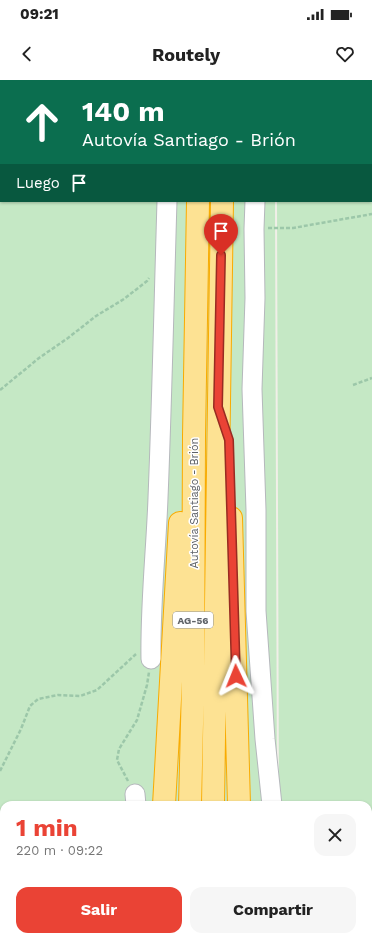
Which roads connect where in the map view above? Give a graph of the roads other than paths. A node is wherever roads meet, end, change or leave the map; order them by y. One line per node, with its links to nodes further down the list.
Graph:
1 (167, 202): 7 (lane)
2 (198, 202): 6 (highway, Autovía Santiago - Brión / AG-56)
3 (222, 202): 5 (highway, Autovía Santiago - Brión / AG-56)
4 (255, 202): 12 (lane)
5 (218, 407): 10 (highway, Autovía Santiago - Brión / AG-56); 11 (highway)
6 (194, 436): 8 (highway); 9 (highway, Autovía Santiago - Brión / AG-56)
7 (151, 653)
8 (164, 801)
9 (190, 801)
10 (213, 801)
11 (238, 801)
12 (272, 801)

